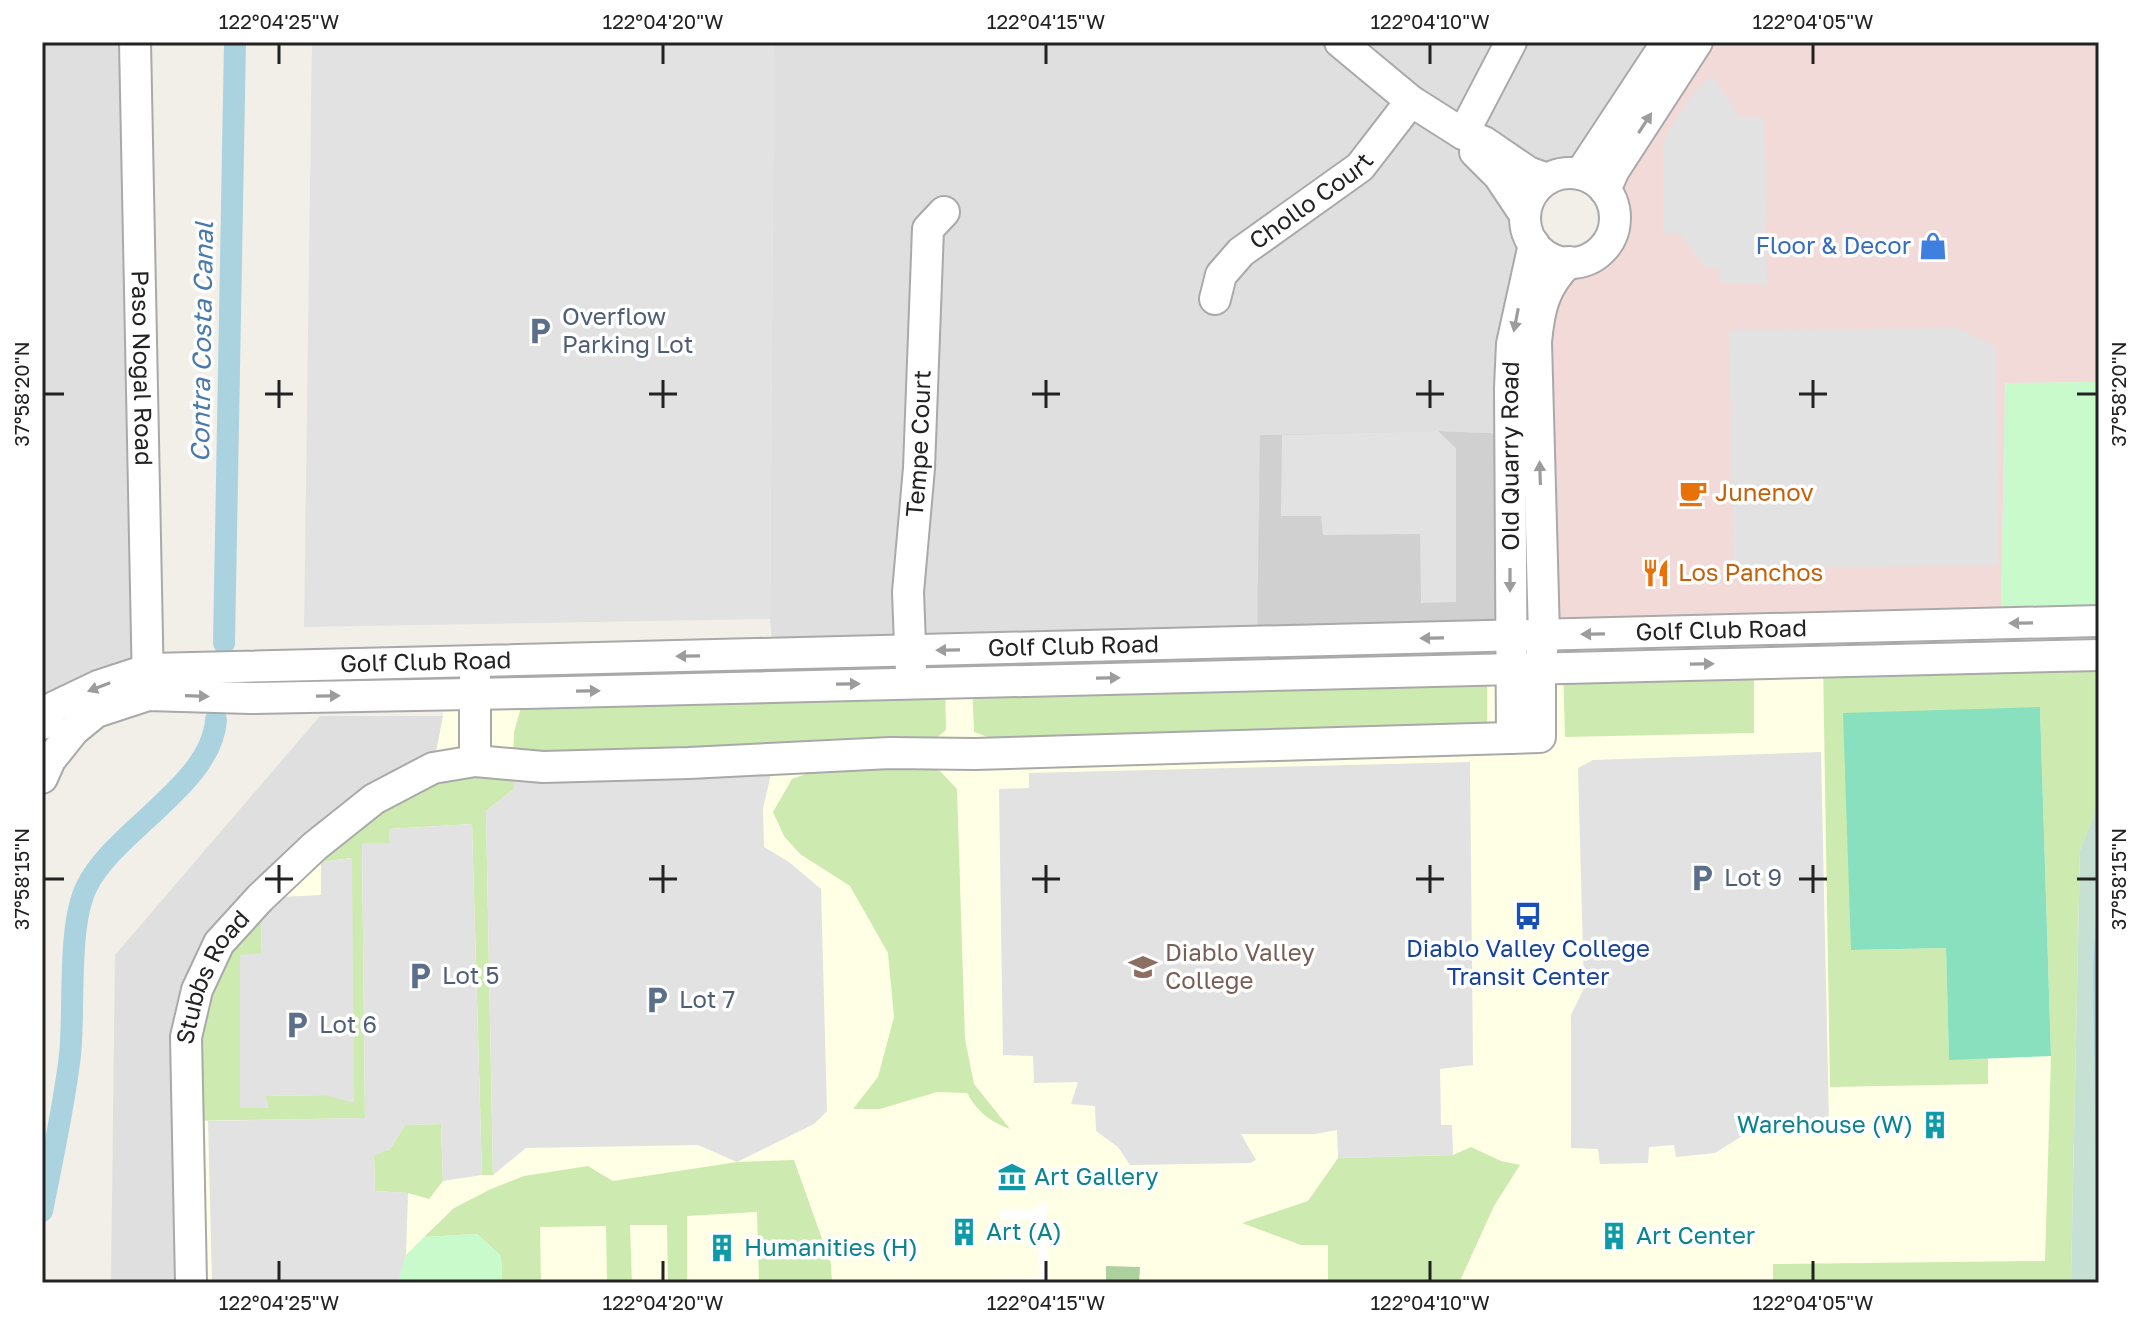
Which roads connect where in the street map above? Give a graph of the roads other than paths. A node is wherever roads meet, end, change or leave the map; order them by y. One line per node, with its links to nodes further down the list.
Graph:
1 (135, 42): 21 (street, Paso Nogal Road)
2 (1340, 42): 6 (street)
3 (1511, 42): 7 (street)
4 (1667, 42): 9 (street)
5 (1697, 42): 9 (street, one-way to 5)
6 (1411, 101): 7 (street); 13 (street, Chollo Court)
7 (1463, 134): 8 (street); 11 (street)
8 (1547, 179): 9 (street); 11 (street, Old Quarry Road)
9 (1593, 182): 12 (street, Old Quarry Road)
10 (944, 212): 17 (street, Tempe Court)
11 (1529, 230): 12 (street); 15 (street, Old Quarry Road, one-way to 15)
12 (1569, 262): 16 (street, Old Quarry Road, one-way to 12)
13 (1215, 299)
14 (2099, 621): 16 (street, Golf Club Road, one-way to 16)
15 (1510, 635): 16 (street, Golf Club Road); 17 (street, Golf Club Road, one-way to 17); 20 (street, Old Quarry Road)
16 (1544, 635): 20 (street, Old Quarry Road)
17 (911, 650): 19 (street, Golf Club Road, one-way to 19); 22 (street, Tempe Court)
18 (2099, 655): 20 (street, Golf Club Road, one-way to 18)
19 (474, 661): 21 (street, Golf Club Road); 23 (street)
20 (1525, 668): 22 (street, Golf Club Road, one-way to 20); 26 (street, Stubbs Road)
21 (149, 682): 23 (street, Golf Club Road, one-way to 23); 24 (street, Golf Club Road, one-way to 24); 25 (street)
22 (912, 683): 23 (street, Golf Club Road, one-way to 22)
23 (475, 693): 26 (street)
24 (46, 710): 25 (street, Golf Club Road)
25 (74, 730): 27 (street)
26 (475, 761): 28 (street, Stubbs Road)
27 (42, 778)
28 (191, 1283)

